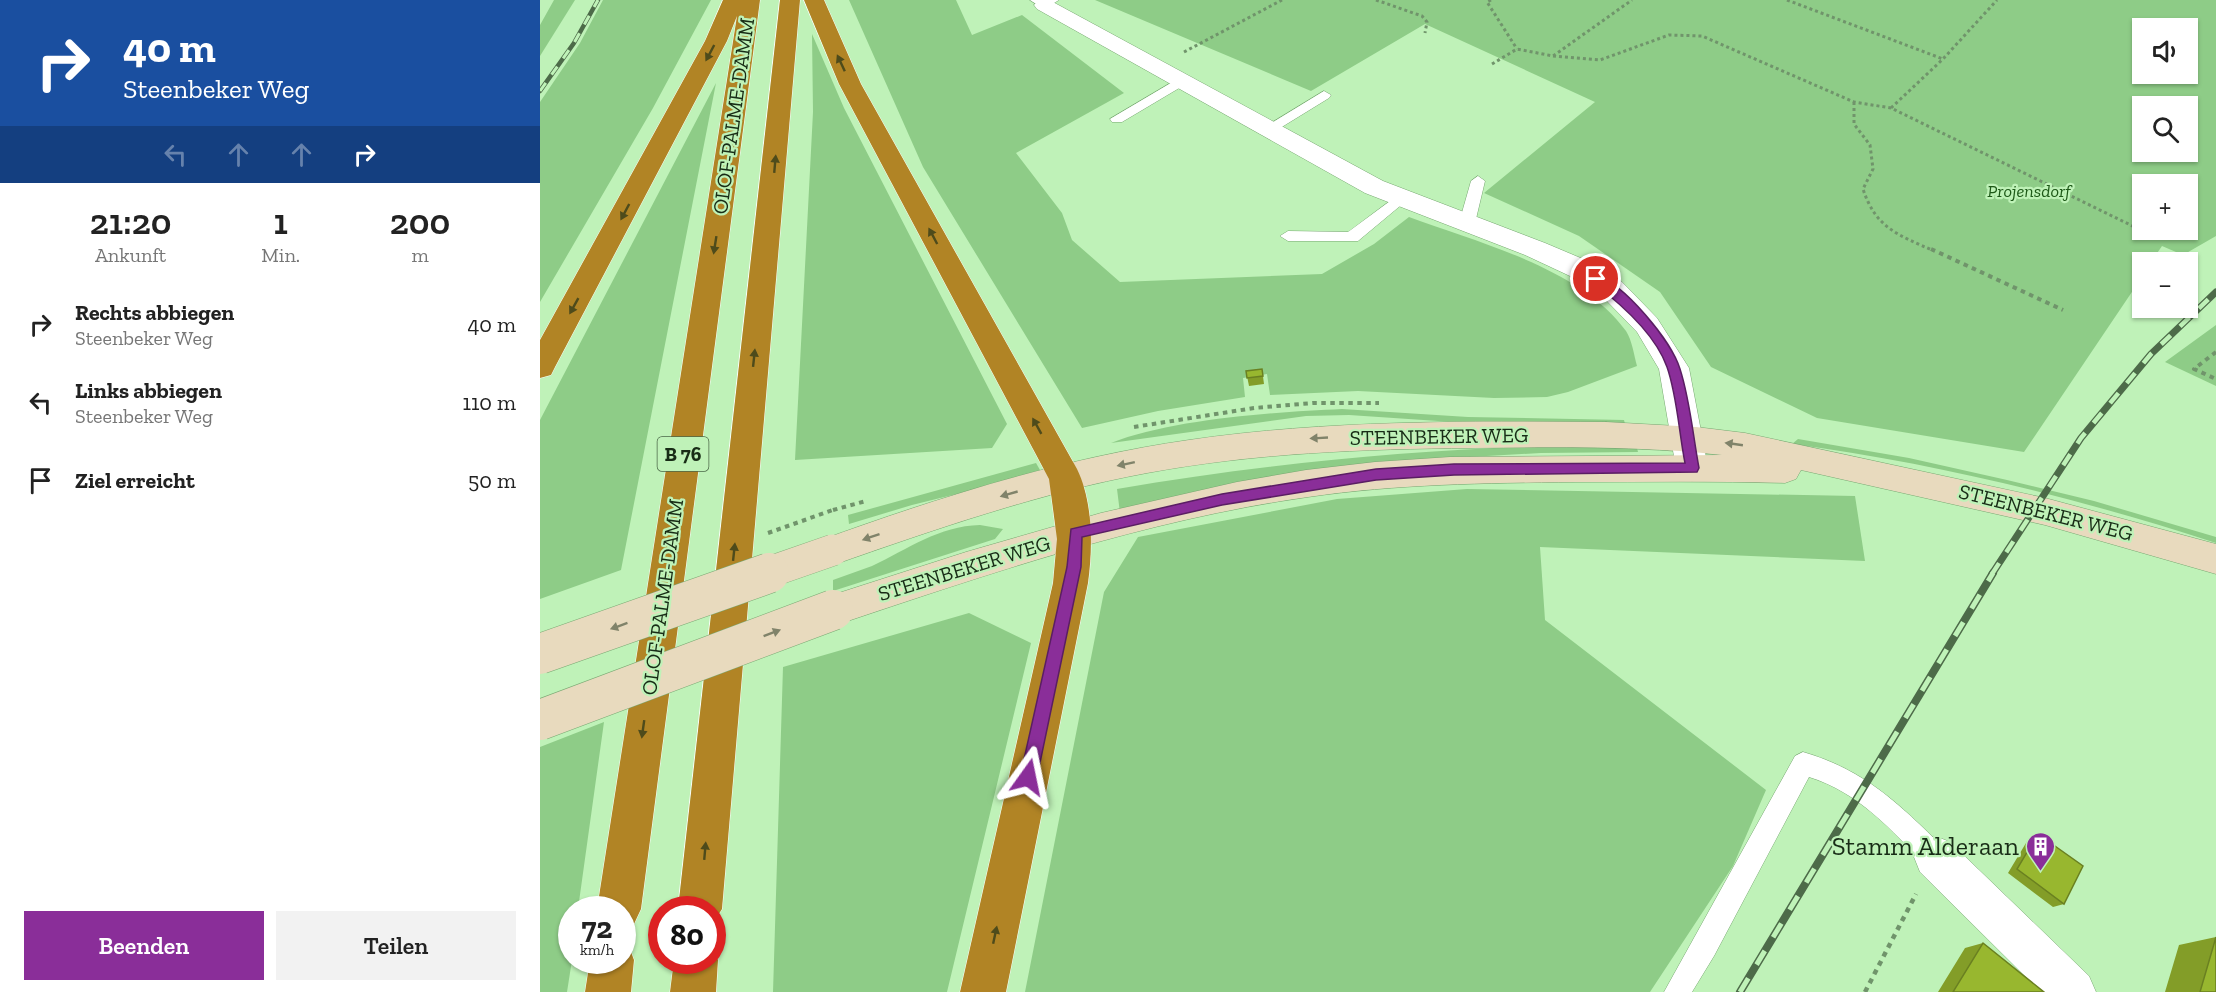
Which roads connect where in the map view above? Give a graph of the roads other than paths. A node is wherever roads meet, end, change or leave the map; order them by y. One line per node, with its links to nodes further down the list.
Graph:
1 (734, 0): 14 (highway, one-way to 14)
2 (750, 0): 22 (highway, OLOF-PALME-DAMM / B 76, one-way to 22)
3 (790, 0): 23 (highway, OLOF-PALME-DAMM, one-way to 3)
4 (814, 0): 16 (highway, one-way to 4)
5 (1044, 2): 6 (street)
6 (1181, 81): 8 (lane); 9 (street)
7 (1324, 95): 9 (lane)
8 (1117, 119)
9 (1268, 130): 11 (street)
10 (1478, 181): 12 (lane)
11 (1401, 198): 12 (street); 13 (lane)
12 (1467, 223): 15 (street)
13 (1288, 236)
14 (540, 367)
15 (1690, 454): 16 (main road, STEENBEKER WEG, one-way to 16); 17 (main road, STEENBEKER WEG); 18 (main road, STEENBEKER WEG)
16 (1065, 478): 17 (highway); 19 (main road, STEENBEKER WEG, one-way to 19, bridge)
17 (1076, 533): 20 (main road, STEENBEKER WEG, one-way to 17, bridge); 28 (highway, one-way to 17)
18 (2216, 559)
19 (540, 654)
20 (540, 720)
21 (1935, 857): 29 (lane); 30 (street)
22 (621, 896)
23 (701, 896)
24 (610, 974): 26 (highway)
25 (695, 974): 27 (highway)
26 (608, 992)
27 (693, 992)
28 (983, 992)
29 (1677, 992)
30 (2073, 992)

